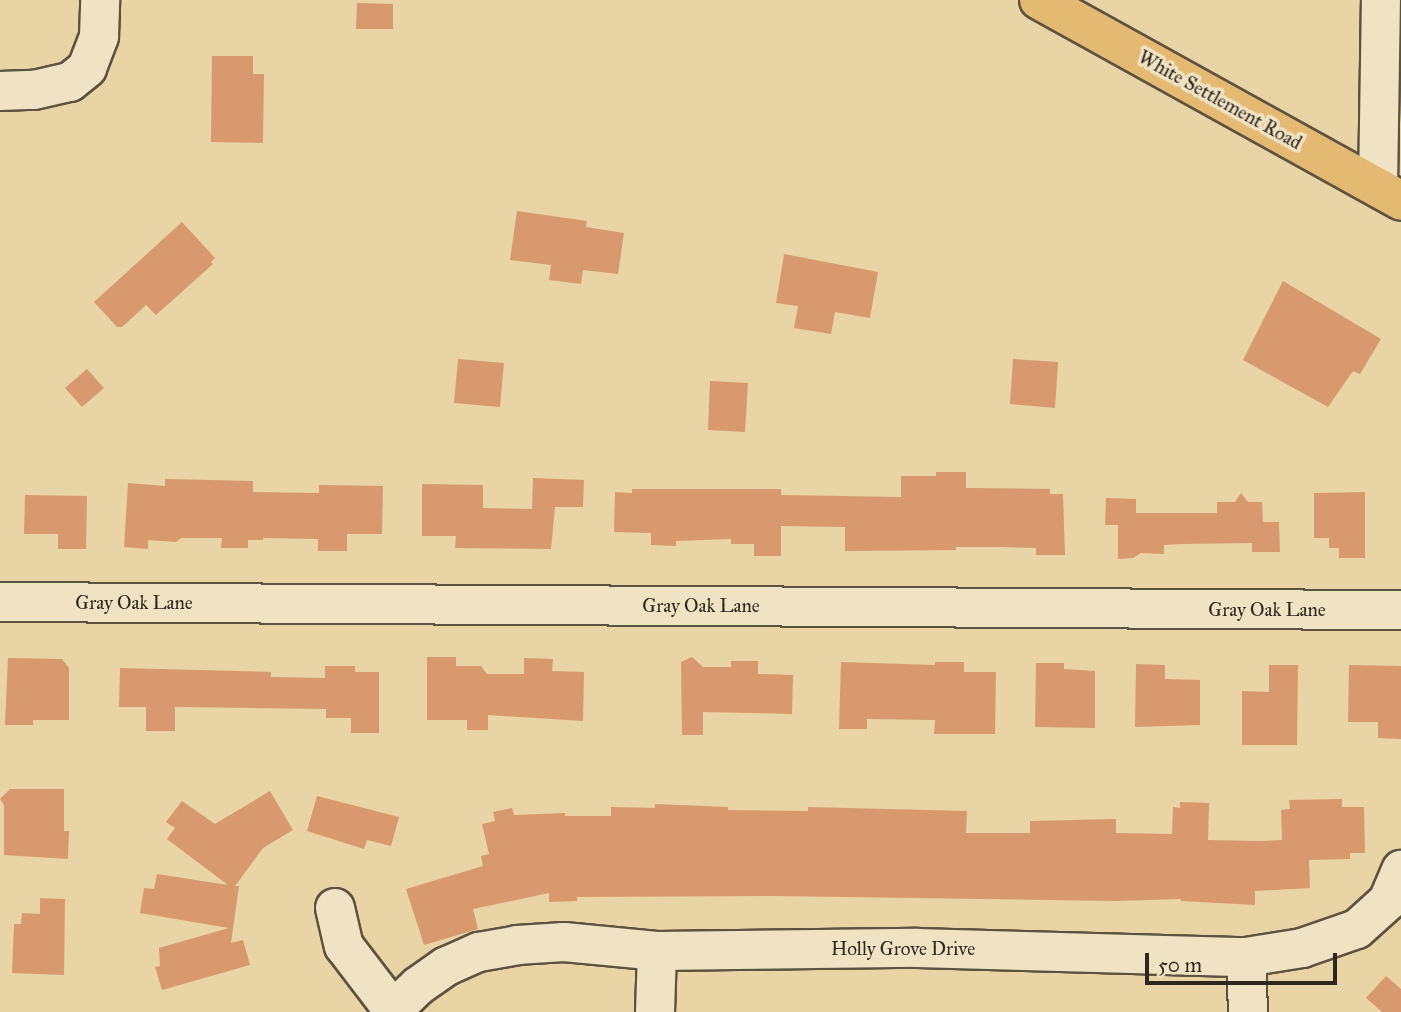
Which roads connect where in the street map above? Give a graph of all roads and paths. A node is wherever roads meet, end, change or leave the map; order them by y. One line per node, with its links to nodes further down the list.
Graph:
1 (100, 0): 5 (street)
2 (1039, 0): 4 (main road, White Settlement Road)
3 (1381, 0): 6 (street)
4 (1084, 13): 6 (main road, White Settlement Road)
5 (0, 91)
6 (1390, 194)
7 (0, 602): 8 (street, Gray Oak Lane)
8 (1401, 610)
9 (1397, 893): 12 (street, Holly Grove Drive)
10 (335, 908): 13 (street)
11 (657, 951): 12 (street, Holly Grove Drive); 13 (street, Holly Grove Drive); 14 (street)
12 (1246, 957): 15 (street)
13 (392, 1011)
14 (655, 1012)
15 (1248, 1012)

